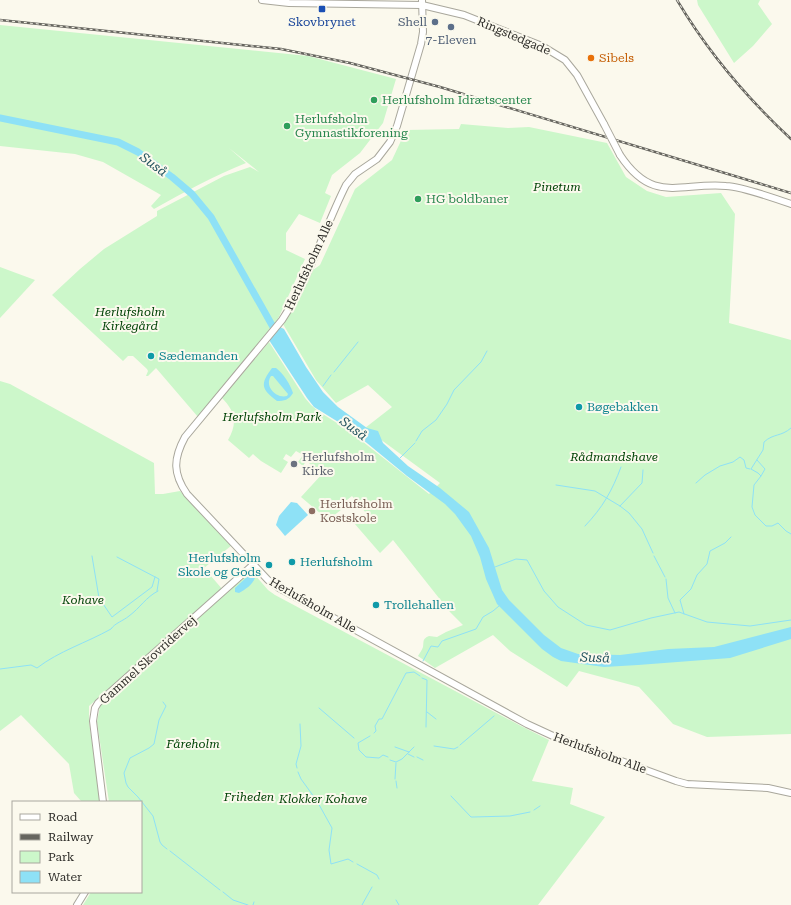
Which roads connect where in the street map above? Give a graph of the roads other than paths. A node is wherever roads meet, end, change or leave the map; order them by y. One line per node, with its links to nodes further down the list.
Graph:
1 (262, 0): 2 (street, Ringstedgade)
2 (422, 3): 3 (street, Ringstedgade, bridge); 4 (street, Herlufsholm Alle)
3 (791, 204)
4 (254, 564): 5 (street, Herlufsholm Alle); 6 (street, Gammel Skovridervej)
5 (791, 793)
6 (103, 801)
7 (84, 893): 8 (street)
8 (77, 905)

